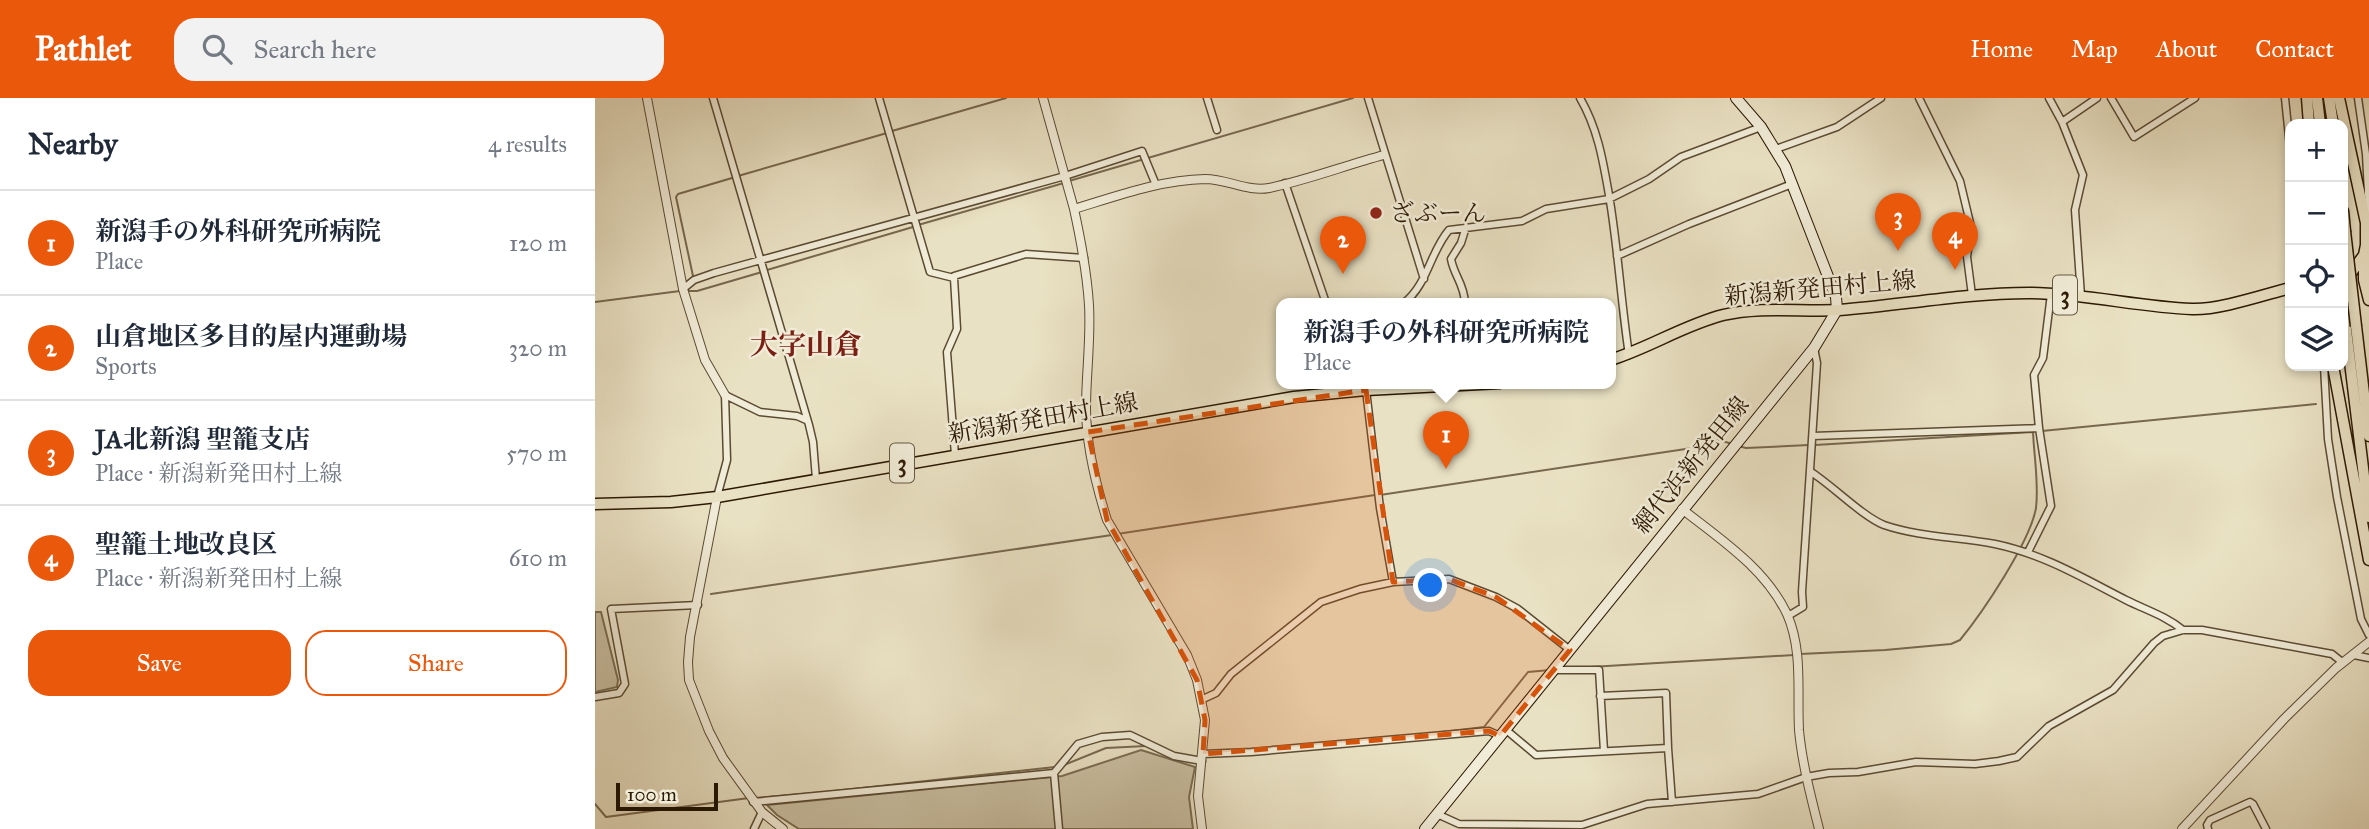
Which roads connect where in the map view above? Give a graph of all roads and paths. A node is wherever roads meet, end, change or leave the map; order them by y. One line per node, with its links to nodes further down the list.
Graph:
1 (647, 98): 50 (street)
2 (713, 98): 43 (street)
3 (879, 98): 36 (street)
4 (1043, 98): 30 (street)
5 (1207, 98): 27 (street)
6 (1368, 98): 29 (street)
7 (1580, 98): 34 (street)
8 (1735, 98): 26 (main road)
9 (1881, 98): 28 (street)
10 (1919, 98): 53 (street)
11 (2049, 98): 25 (street)
12 (2097, 98): 25 (street)
13 (2111, 98): 14 (street)
14 (2195, 98)
15 (2285, 98): 21 (street)
16 (2307, 98): 22 (main road)
17 (2317, 98): 23 (main road)
18 (2329, 98): 24 (main road)
19 (2339, 98): 37 (main road)
20 (2358, 98): 37 (street)
21 (2287, 119)
22 (2309, 119)
23 (2319, 119)
24 (2332, 119)
25 (2062, 122): 54 (street)
26 (1761, 127): 28 (main road); 34 (street)
27 (1217, 130)
28 (1776, 149): 32 (main road)
29 (1384, 155): 31 (street); 46 (street)
30 (1065, 176): 33 (street); 35 (street); 36 (street)
31 (1285, 183): 33 (street); 55 (street)
32 (1792, 184): 41 (street); 60 (main road)
33 (1156, 185): 35 (street)
34 (1609, 199): 38 (street); 41 (street)
35 (1073, 209): 42 (street)
36 (914, 217): 43 (street); 45 (street)
37 (2368, 218): 40 (main road)
38 (1466, 227): 46 (street); 57 (street)
39 (2346, 245): 61 (main road, bridge)
40 (2366, 250): 44 (main road); 47 (main road)
41 (1617, 256): 63 (street)
42 (1084, 258): 45 (street); 72 (street)
43 (761, 262): 50 (street); 70 (street)
44 (2348, 274)
45 (954, 278): 75 (street)
46 (1424, 279): 56 (street)
47 (2366, 280): 48 (main road); 58 (main road)
48 (2348, 281)
49 (2348, 285): 58 (main road)
50 (683, 289): 69 (street)
51 (2285, 289): 54 (main road, 新潟新発田村上線 / 3)
52 (2051, 294): 53 (main road, 新潟新発田村上線 / 3); 54 (main road, 新潟新発田村上線 / 3); 71 (street)
53 (1972, 295): 60 (main road, 新潟新発田村上線 / 3)
54 (2081, 296)
55 (1324, 298)
56 (1408, 298)
57 (1465, 298)
58 (2369, 300)
59 (2344, 308): 61 (main road)
60 (1837, 310): 62 (main road, 網代浜新発田線); 63 (main road, 新潟新発田村上線 / 3)
61 (2351, 327): 74 (main road); 81 (main road)
62 (1814, 348): 73 (street); 80 (main road, 網代浜新発田線)
63 (1629, 355): 64 (main road, 新潟新発田村上線 / 3)
64 (1616, 359)
65 (2324, 371): 88 (street)
66 (2334, 371): 83 (main road)
67 (1345, 389): 72 (main road, 新潟新発田村上線 / 3)
68 (1364, 389): 84 (street)
69 (725, 396): 70 (street); 78 (street)
70 (806, 420): 77 (street)
71 (2039, 428): 73 (street); 82 (street)
72 (1088, 432): 75 (main road, 新潟新発田村上線 / 3); 97 (street)
73 (1813, 436): 76 (street)
74 (2369, 436)
75 (955, 455): 77 (main road, 新潟新発田村上線 / 3)
76 (1811, 472): 82 (street); 86 (street)
77 (816, 479): 78 (main road, 新潟新発田村上線 / 3)
78 (717, 497): 79 (main road, 新潟新発田村上線 / 3); 85 (street)
79 (595, 504)
80 (1682, 509): 86 (street); 90 (main road, 網代浜新発田線)
81 (2369, 517)
82 (2028, 552): 87 (street)
83 (2369, 560)
84 (1393, 582): 90 (street); 97 (street)
85 (698, 605): 96 (street); 104 (street)
86 (1788, 616): 103 (street)
87 (2183, 630): 93 (street); 103 (street)
88 (2369, 635)
89 (2369, 642): 91 (street)
90 (1570, 650): 94 (main road, 網代浜新発田線)
91 (2354, 655): 92 (street); 93 (street)
92 (2369, 658)
93 (2342, 663): 114 (street)
94 (1555, 667): 95 (street); 98 (main road, 網代浜新発田線)
95 (1600, 696): 99 (street); 100 (street)
96 (595, 697)
97 (1203, 699): 101 (street)
98 (1503, 733): 100 (street); 101 (street); 107 (main road, 網代浜新発田線)
99 (1668, 748): 100 (street); 105 (street)
100 (1604, 751)
101 (1203, 757): 102 (street); 111 (street)
102 (1054, 773): 104 (street); 110 (street)
103 (1807, 776): 105 (street); 113 (street)
104 (753, 802): 106 (street)
105 (1672, 802): 107 (street)
106 (762, 812): 108 (street); 109 (street)
107 (1437, 814): 112 (main road, 網代浜新発田線)
108 (754, 829)
109 (783, 829)
110 (1059, 829)
111 (1202, 829)
112 (1425, 829)
113 (1819, 829)
114 (2182, 829)
115 (2209, 829): 116 (street)
116 (2266, 829)

